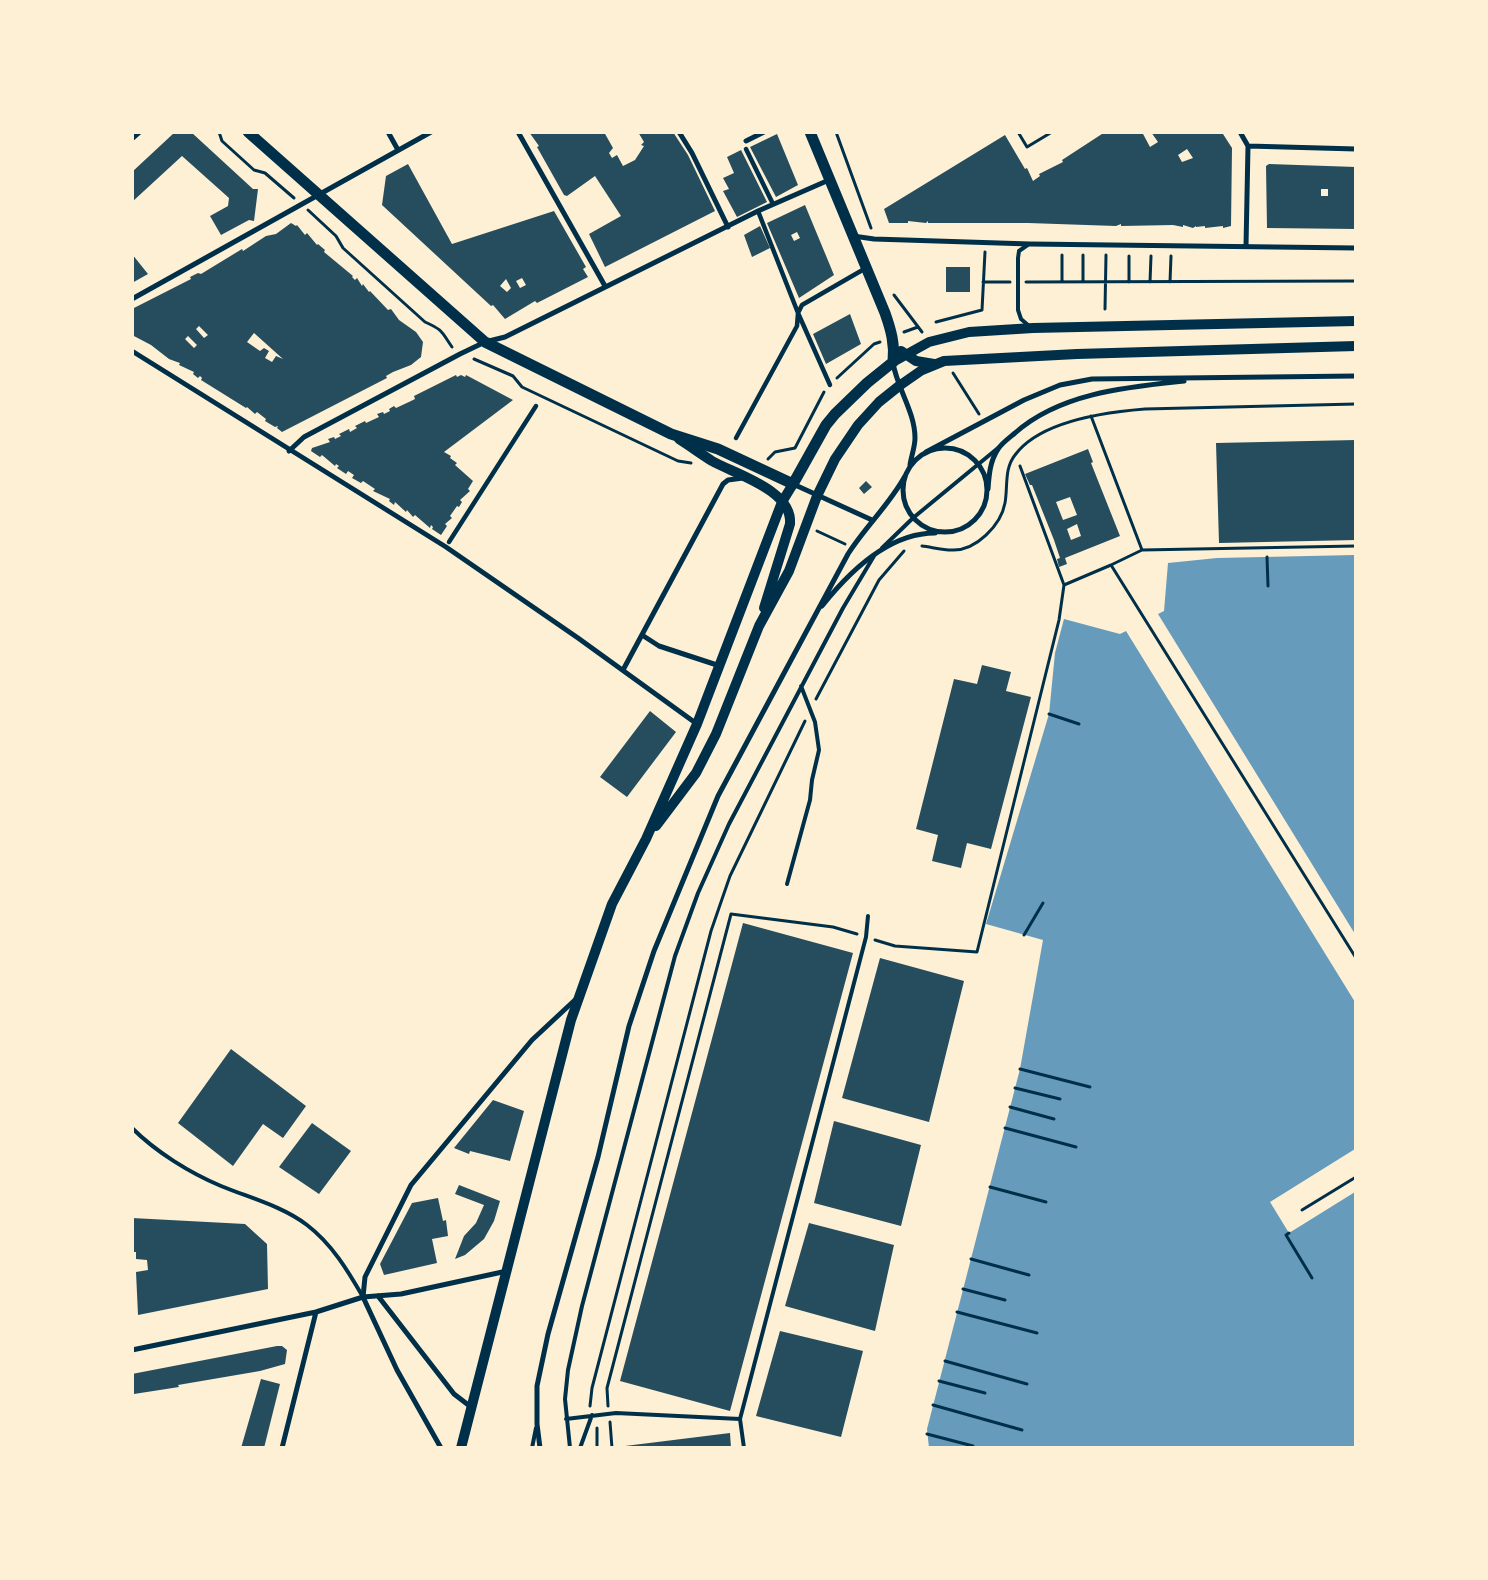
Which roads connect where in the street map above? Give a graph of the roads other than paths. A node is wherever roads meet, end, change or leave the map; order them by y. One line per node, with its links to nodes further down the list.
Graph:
1 (140, 132): 10 (street)
2 (248, 132): 17 (main road)
3 (388, 132): 15 (street)
4 (431, 132): 15 (street)
5 (518, 132): 26 (street)
6 (679, 132): 20 (street)
7 (764, 132): 11 (street)
8 (810, 132): 16 (main road)
9 (1240, 132): 12 (street)
10 (132, 139)
11 (746, 140)
12 (1248, 146): 14 (street); 23 (street)
13 (746, 149): 18 (street)
14 (1356, 149)
15 (398, 150): 17 (street)
16 (829, 180): 18 (street); 21 (main road)
17 (319, 195): 27 (street); 32 (main road)
18 (773, 204): 19 (street)
19 (758, 212): 20 (street); 28 (street)
20 (728, 226): 26 (street)
21 (852, 236): 22 (street); 25 (main road)
22 (1030, 244): 23 (street); 30 (lane)
23 (1246, 246): 24 (street)
24 (1356, 248)
25 (866, 268): 28 (street); 31 (main road)
26 (606, 286): 32 (street)
27 (132, 299)
28 (798, 312): 40 (street); 44 (street)
29 (1356, 321): 30 (main road)
30 (1033, 328): 35 (main road)
31 (893, 336): 35 (main road); 36 (main road)
32 (484, 342): 43 (main road); 46 (street)
33 (1356, 346): 37 (main road)
34 (132, 351): 46 (street)
35 (905, 354): 36 (main road); 37 (main road)
36 (893, 362): 41 (street); 52 (main road)
37 (935, 364): 41 (main road)
38 (1356, 376): 39 (street)
39 (1222, 378): 45 (street); 47 (street)
40 (830, 385)
41 (899, 386): 49 (street); 54 (main road)
42 (536, 406): 59 (street)
43 (671, 434): 51 (main road); 52 (main road)
44 (736, 438)
45 (998, 448): 48 (lane); 53 (street)
46 (289, 451): 59 (street)
47 (926, 452): 48 (street); 49 (street)
48 (978, 463): 53 (street); 56 (lane)
49 (910, 467): 50 (street)
50 (905, 476): 56 (street); 57 (street)
51 (746, 478): 55 (main road); 63 (street)
52 (793, 484): 54 (street); 55 (main road)
53 (988, 490): 58 (street)
54 (817, 496): 57 (street); 62 (main road)
55 (782, 502): 62 (main road); 64 (main road)
56 (912, 518): 58 (street); 60 (lane)
57 (872, 520): 61 (street)
58 (938, 532): 60 (street)
59 (447, 545): 65 (street)
60 (874, 556): 61 (street); 66 (lane)
61 (813, 618): 82 (street)
62 (760, 626): 68 (main road)
63 (642, 635): 64 (street); 65 (street)
64 (720, 667): 67 (main road)
65 (623, 670): 67 (street)
66 (801, 686): 69 (lane); 80 (lane)
67 (697, 724): 68 (main road)
68 (646, 839): 71 (main road)
69 (787, 884)
70 (868, 916): 81 (lane)
71 (580, 995): 73 (main road); 75 (street)
72 (132, 1128): 75 (lane)
73 (507, 1271): 74 (street); 78 (main road)
74 (378, 1296): 75 (street); 78 (street)
75 (363, 1297): 76 (street); 84 (street)
76 (316, 1312): 77 (street); 83 (street)
77 (132, 1350)
78 (472, 1407): 85 (main road)
79 (592, 1415): 80 (lane); 81 (lane); 89 (lane)
80 (566, 1419): 88 (lane)
81 (740, 1419): 90 (lane)
82 (537, 1424): 86 (lane); 87 (street)
83 (282, 1448)
84 (441, 1448)
85 (462, 1448)
86 (532, 1448)
87 (540, 1448)
88 (570, 1448)
89 (580, 1448)
90 (744, 1448)

